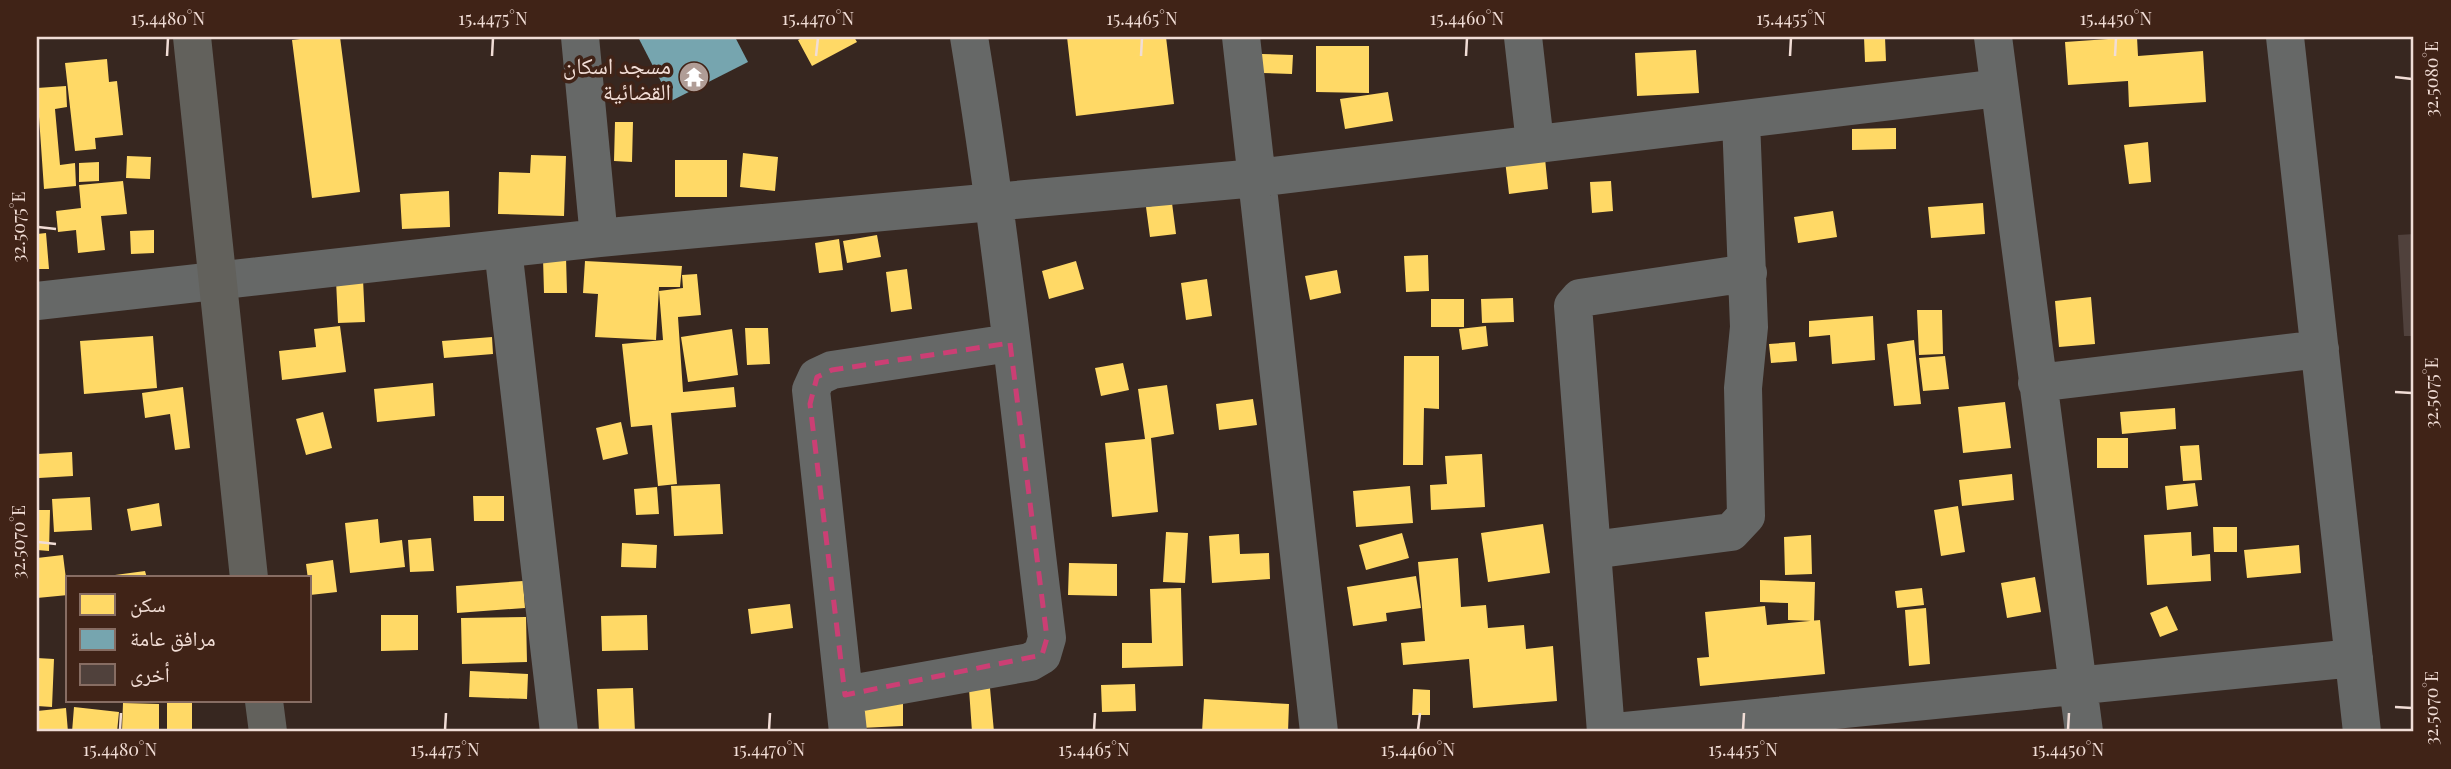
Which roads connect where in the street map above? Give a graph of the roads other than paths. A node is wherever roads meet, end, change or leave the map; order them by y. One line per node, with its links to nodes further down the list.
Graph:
1 (192, 37): 16 (street)
2 (580, 37): 13 (street)
3 (969, 37): 12 (street)
4 (1241, 37): 11 (street)
5 (1523, 37): 10 (street)
6 (1993, 37): 8 (street)
7 (2285, 37): 19 (street)
8 (1999, 88): 9 (street); 20 (street)
9 (1741, 120): 10 (street); 15 (street)
10 (1535, 143): 11 (street)
11 (1256, 178): 12 (street); 29 (street)
12 (996, 204): 13 (street); 18 (street)
13 (598, 238): 14 (street)
14 (503, 249): 16 (street); 28 (street)
15 (1748, 273): 21 (street); 21 (street)
16 (216, 280): 17 (street); 22 (street)
17 (37, 301)
18 (1010, 343): 26 (street); 26 (street)
19 (2320, 349): 20 (street); 23 (street)
20 (2037, 383): 24 (street)
21 (1592, 550): 30 (street)
22 (249, 576)
23 (2354, 658): 24 (street); 33 (street)
24 (2076, 687): 31 (street); 32 (street)
25 (264, 702): 27 (street)
26 (846, 714)
27 (268, 732)
28 (559, 732)
29 (1319, 732)
30 (1606, 732)
31 (1615, 732)
32 (2084, 732)
33 (2362, 732)

